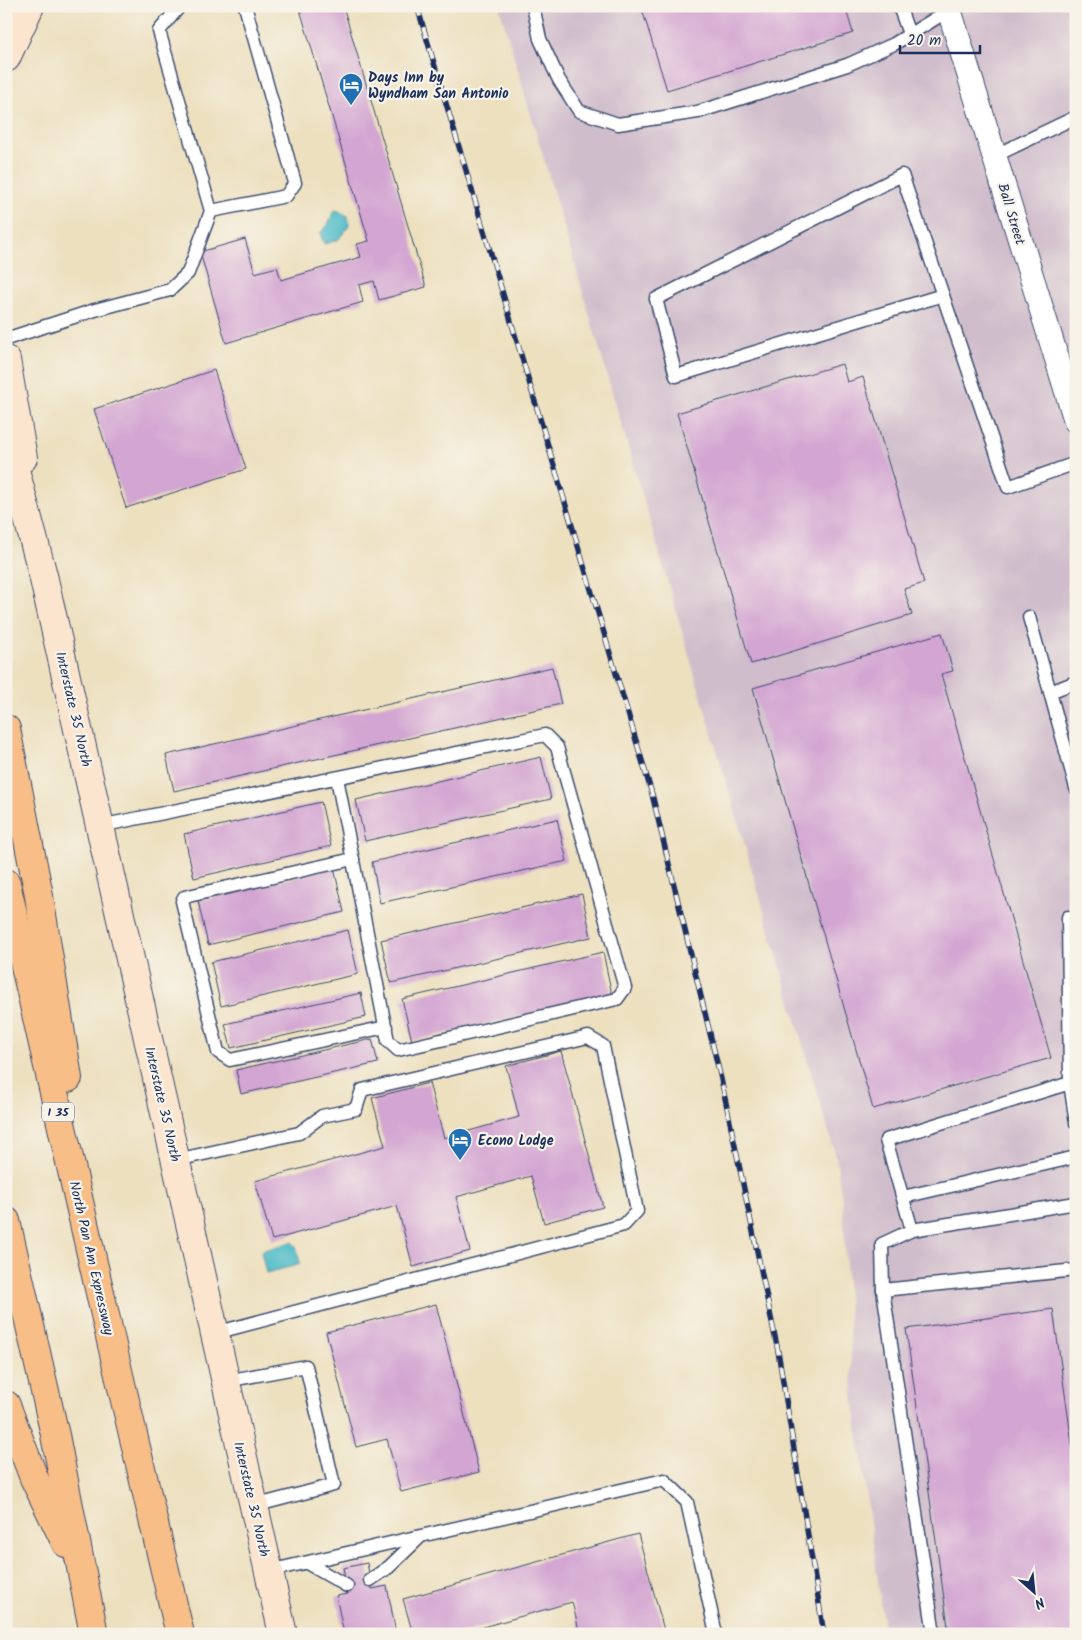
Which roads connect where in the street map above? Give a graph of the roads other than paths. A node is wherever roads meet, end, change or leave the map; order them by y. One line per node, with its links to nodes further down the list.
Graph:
1 (30, 6): 8 (main road)
2 (180, 6): 11 (lane)
3 (245, 6): 11 (lane)
4 (533, 6): 7 (lane)
5 (899, 6): 7 (lane)
6 (951, 7): 7 (lane); 10 (street, Ball Street)
7 (909, 34)
8 (6, 58)
9 (1076, 117): 10 (lane)
10 (994, 156): 15 (street, Ball Street)
11 (211, 211): 13 (lane)
12 (943, 295): 12 (lane); 17 (lane)
13 (6, 339)
14 (6, 360): 18 (main road, Interstate 35 North)
15 (1076, 421)
16 (6, 436): 18 (main road, Interstate 35 North)
17 (1076, 463)
18 (43, 575): 25 (main road, Interstate 35 North)
19 (1029, 617): 21 (lane)
20 (1076, 682): 21 (lane)
21 (1050, 692): 24 (lane)
22 (6, 729): 41 (highway)
23 (337, 778): 25 (lane); 26 (lane); 29 (lane)
24 (1076, 788)
25 (100, 826): 33 (main road, Interstate 35 North)
26 (353, 859): 29 (lane); 29 (lane)
27 (6, 882): 41 (highway, North Pan Am Expressway / I 35)
28 (1068, 917): 30 (lane)
29 (386, 1027)
30 (1070, 1083): 31 (lane); 34 (lane)
31 (1076, 1123)
32 (1076, 1157): 34 (lane)
33 (176, 1160): 40 (main road, Interstate 35 North); 40 (lane)
34 (903, 1197): 37 (lane)
35 (1076, 1203): 37 (lane)
36 (6, 1221): 48 (highway)
37 (912, 1230): 39 (lane)
38 (1076, 1270): 39 (lane)
39 (883, 1290): 55 (lane)
40 (215, 1333): 42 (main road, Interstate 35 North)
41 (110, 1341): 52 (highway, North Pan Am Expressway / I 35)
42 (226, 1380): 44 (main road, Interstate 35 North); 44 (lane)
43 (6, 1405): 48 (highway)
44 (254, 1506): 47 (main road, Interstate 35 North)
45 (420, 1537): 46 (lane); 49 (lane); 54 (lane)
46 (308, 1563): 47 (lane); 50 (lane)
47 (269, 1572): 53 (main road, Interstate 35 North)
48 (82, 1575): 51 (highway)
49 (370, 1580)
50 (347, 1586)
51 (94, 1634)
52 (180, 1634)
53 (283, 1634)
54 (716, 1634)
55 (934, 1634)

